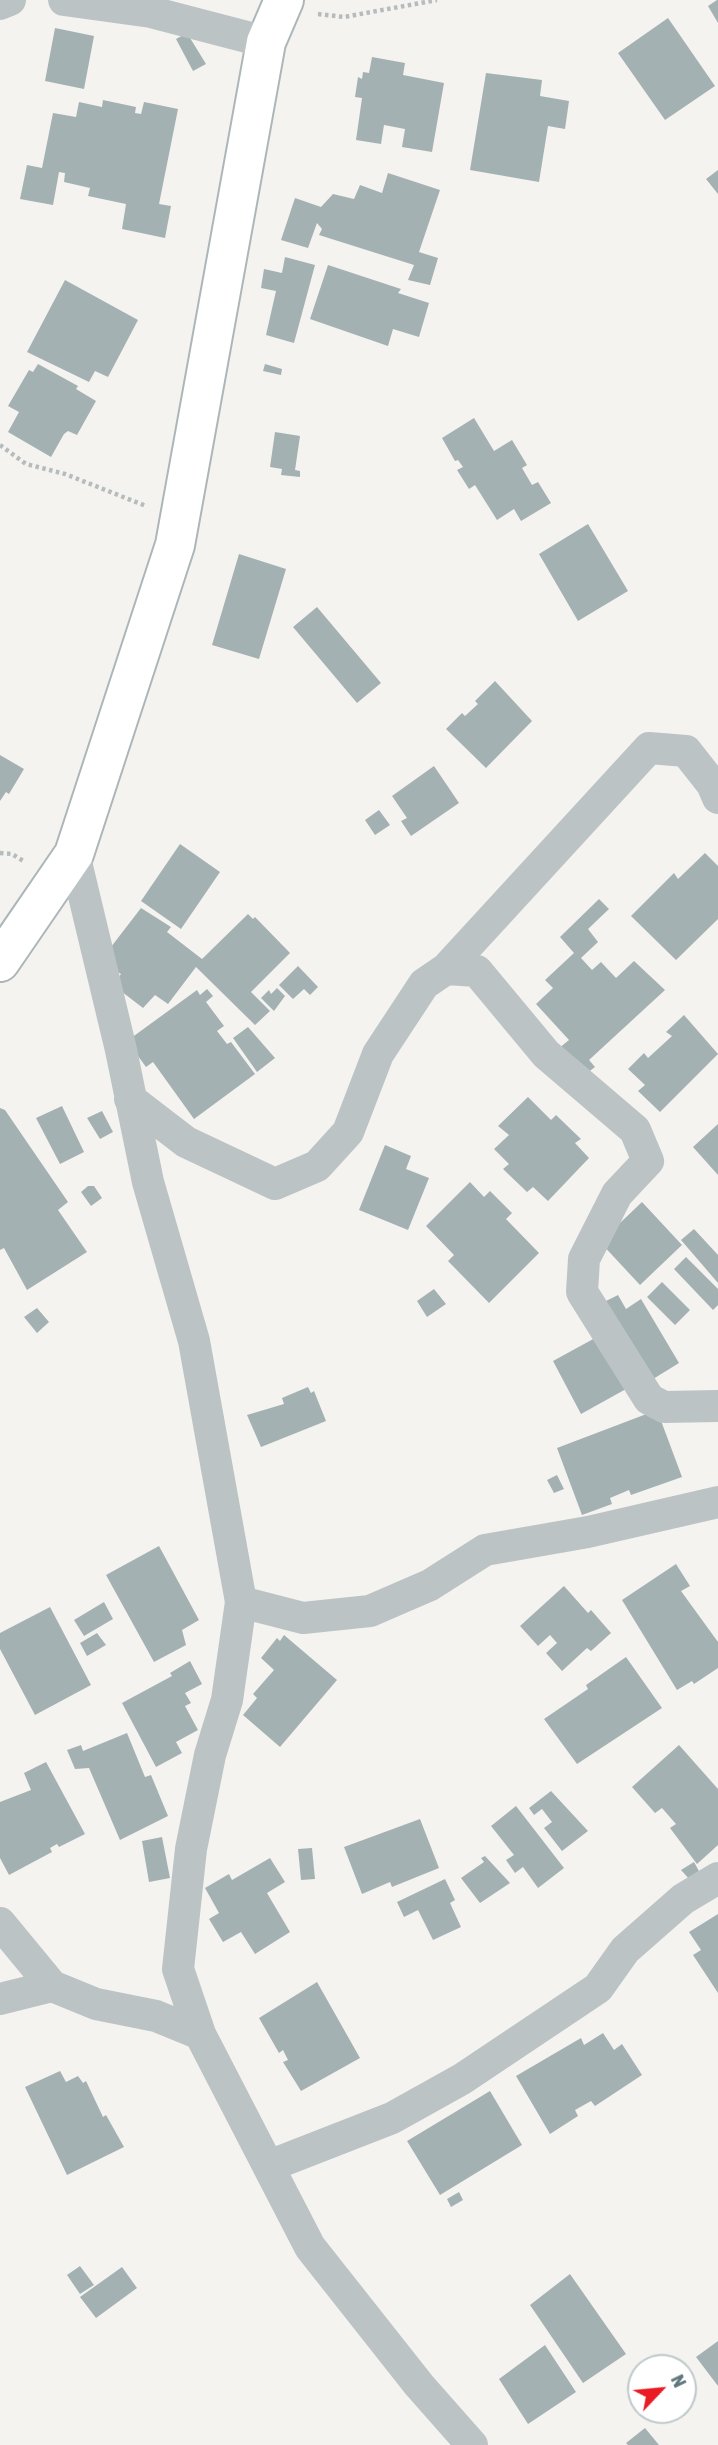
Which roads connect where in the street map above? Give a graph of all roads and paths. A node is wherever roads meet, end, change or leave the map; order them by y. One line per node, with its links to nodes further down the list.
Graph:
1 (10, 0): 4 (street)
2 (64, 0): 5 (street)
3 (437, 0): 5 (path)
4 (0, 4)
5 (276, 18): 7 (main road)
6 (0, 445): 7 (path)
7 (179, 522): 9 (main road)
8 (718, 798): 11 (street)
9 (74, 854): 10 (main road); 12 (street)
10 (0, 962)
11 (446, 969): 12 (street); 13 (street)
12 (130, 1099): 15 (street)
13 (718, 1406)
14 (718, 1502): 15 (street)
15 (241, 1602): 20 (street)
16 (718, 1878): 21 (street)
17 (0, 1923): 18 (street)
18 (52, 1986): 19 (street); 20 (street)
19 (0, 1999)
20 (200, 2034): 21 (street)
21 (269, 2166): 22 (street)
22 (471, 2445)

